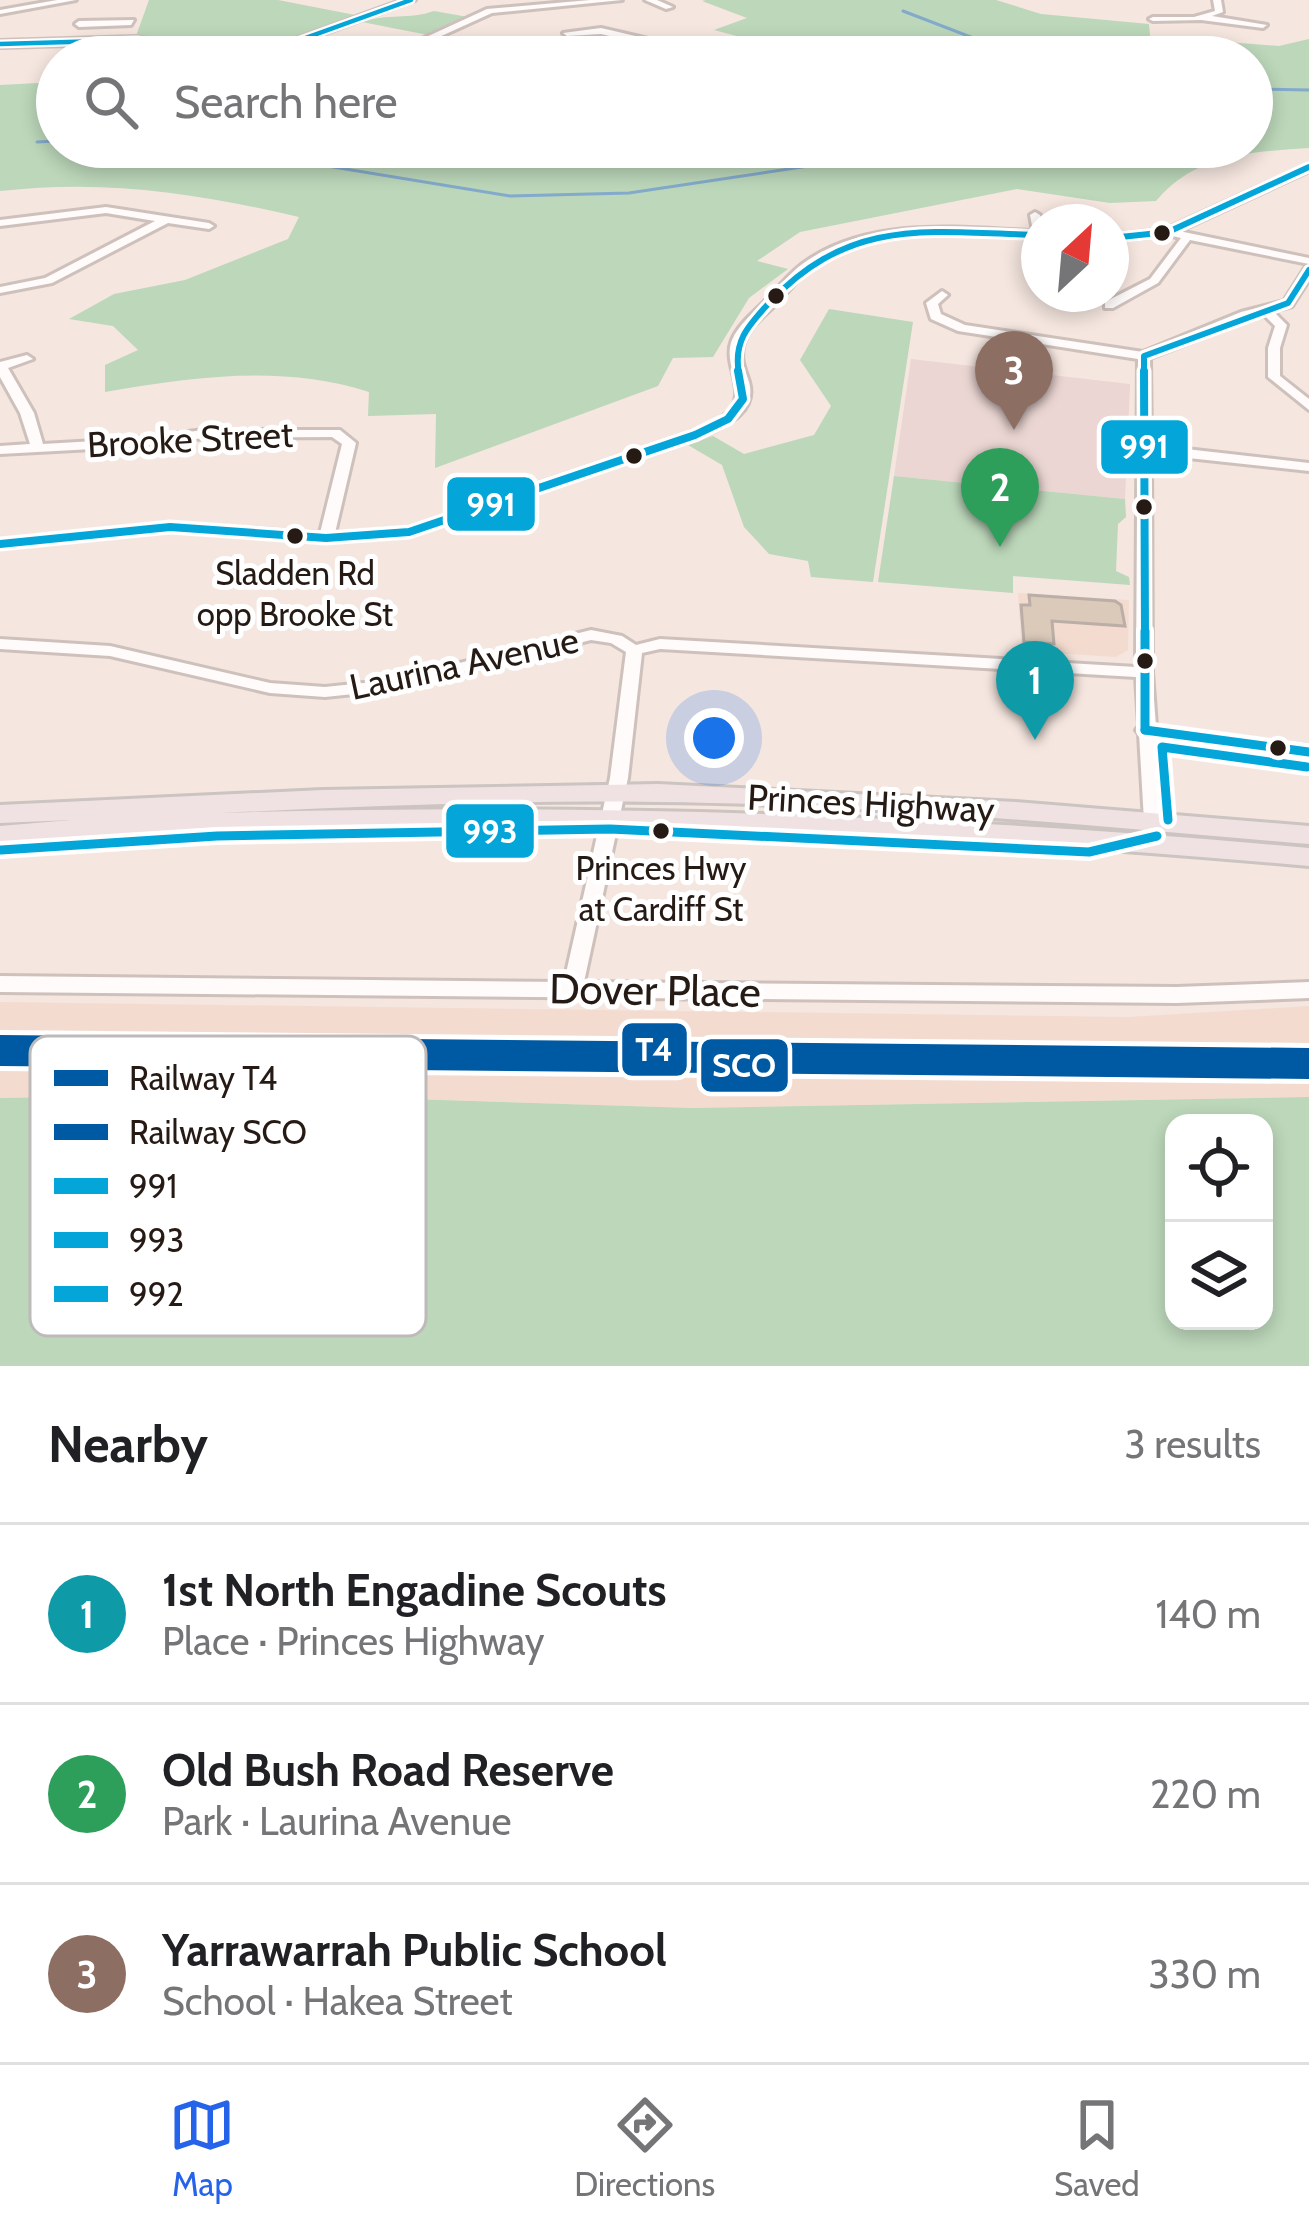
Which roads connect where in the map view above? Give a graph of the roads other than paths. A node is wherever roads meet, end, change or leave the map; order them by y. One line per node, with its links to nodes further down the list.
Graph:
1 (72, 0): 10 (street)
2 (138, 0): 13 (street)
3 (376, 0): 8 (street)
4 (411, 0): 8 (street)
5 (618, 0): 19 (street)
6 (649, 0): 9 (street)
7 (1217, 0): 11 (street)
8 (398, 4): 18 (street)
9 (669, 8)
10 (0, 12)
11 (1203, 18): 12 (street); 15 (street)
12 (1153, 19)
13 (131, 22): 14 (street); 17 (street)
14 (79, 24)
15 (1263, 25)
16 (567, 33): 20 (street)
17 (126, 36)
18 (310, 36)
19 (438, 36)
20 (620, 36)
21 (36, 43): 22 (street)
22 (0, 44)
23 (1309, 167): 27 (street)
24 (165, 220): 25 (street); 26 (street); 32 (street)
25 (0, 223)
26 (209, 226)
27 (1168, 232): 29 (street); 30 (street)
28 (1021, 235): 44 (street)
29 (1129, 236)
30 (1186, 237): 31 (street); 34 (street)
31 (1309, 266): 35 (street)
32 (0, 290)
33 (942, 295): 36 (street)
34 (1129, 295)
35 (1266, 310): 36 (street); 39 (street)
36 (1144, 356): 41 (street)
37 (27, 359): 38 (street)
38 (0, 366): 40 (street)
39 (1309, 406)
40 (37, 446): 42 (street, Brooke Street); 44 (street, Brooke Street)
41 (1146, 449): 43 (street); 48 (street)
42 (0, 450)
43 (1309, 467)
44 (326, 538): 45 (street)
45 (0, 544)
46 (0, 644): 47 (street, Laurina Avenue)
47 (634, 650): 48 (street, Laurina Avenue); 51 (street)
48 (1144, 672): 49 (street)
49 (1145, 730): 50 (street); 53 (street)
50 (1309, 752)
51 (613, 803): 52 (highway, Princes Highway); 53 (highway, Princes Highway); 54 (highway, Princes Highway); 56 (highway, Princes Highway); 60 (street)
52 (0, 814)
53 (1153, 820): 55 (highway, Princes Highway); 56 (highway); 57 (highway)
54 (0, 835)
55 (1309, 835)
56 (1088, 837): 58 (highway, Princes Highway)
57 (1309, 846)
58 (1309, 857)
59 (0, 984): 60 (street, Dover Place)
60 (572, 989): 61 (street, Dover Place)
61 (1309, 990)

